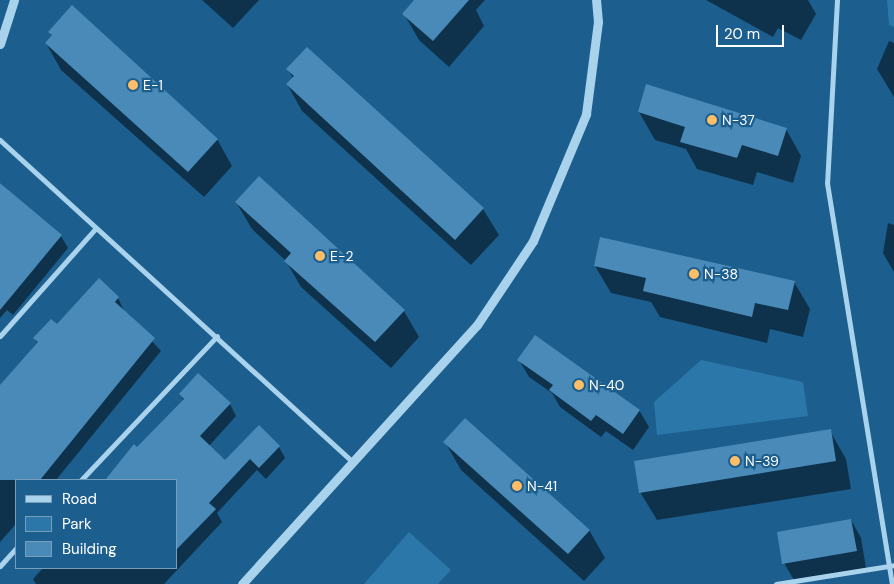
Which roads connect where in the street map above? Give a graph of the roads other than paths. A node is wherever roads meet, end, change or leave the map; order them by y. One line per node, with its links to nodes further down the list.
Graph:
1 (14, 0): 4 (street)
2 (596, 0): 9 (street)
3 (837, 0): 13 (street)
4 (0, 44)
5 (0, 140): 6 (street)
6 (94, 230): 7 (street); 8 (street)
7 (0, 336)
8 (217, 336): 9 (street); 10 (street)
9 (351, 461): 14 (street)
10 (81, 479)
11 (15, 549): 12 (street)
12 (0, 566)
13 (891, 566): 15 (street); 16 (street)
14 (242, 584)
15 (776, 584)
16 (892, 584)

